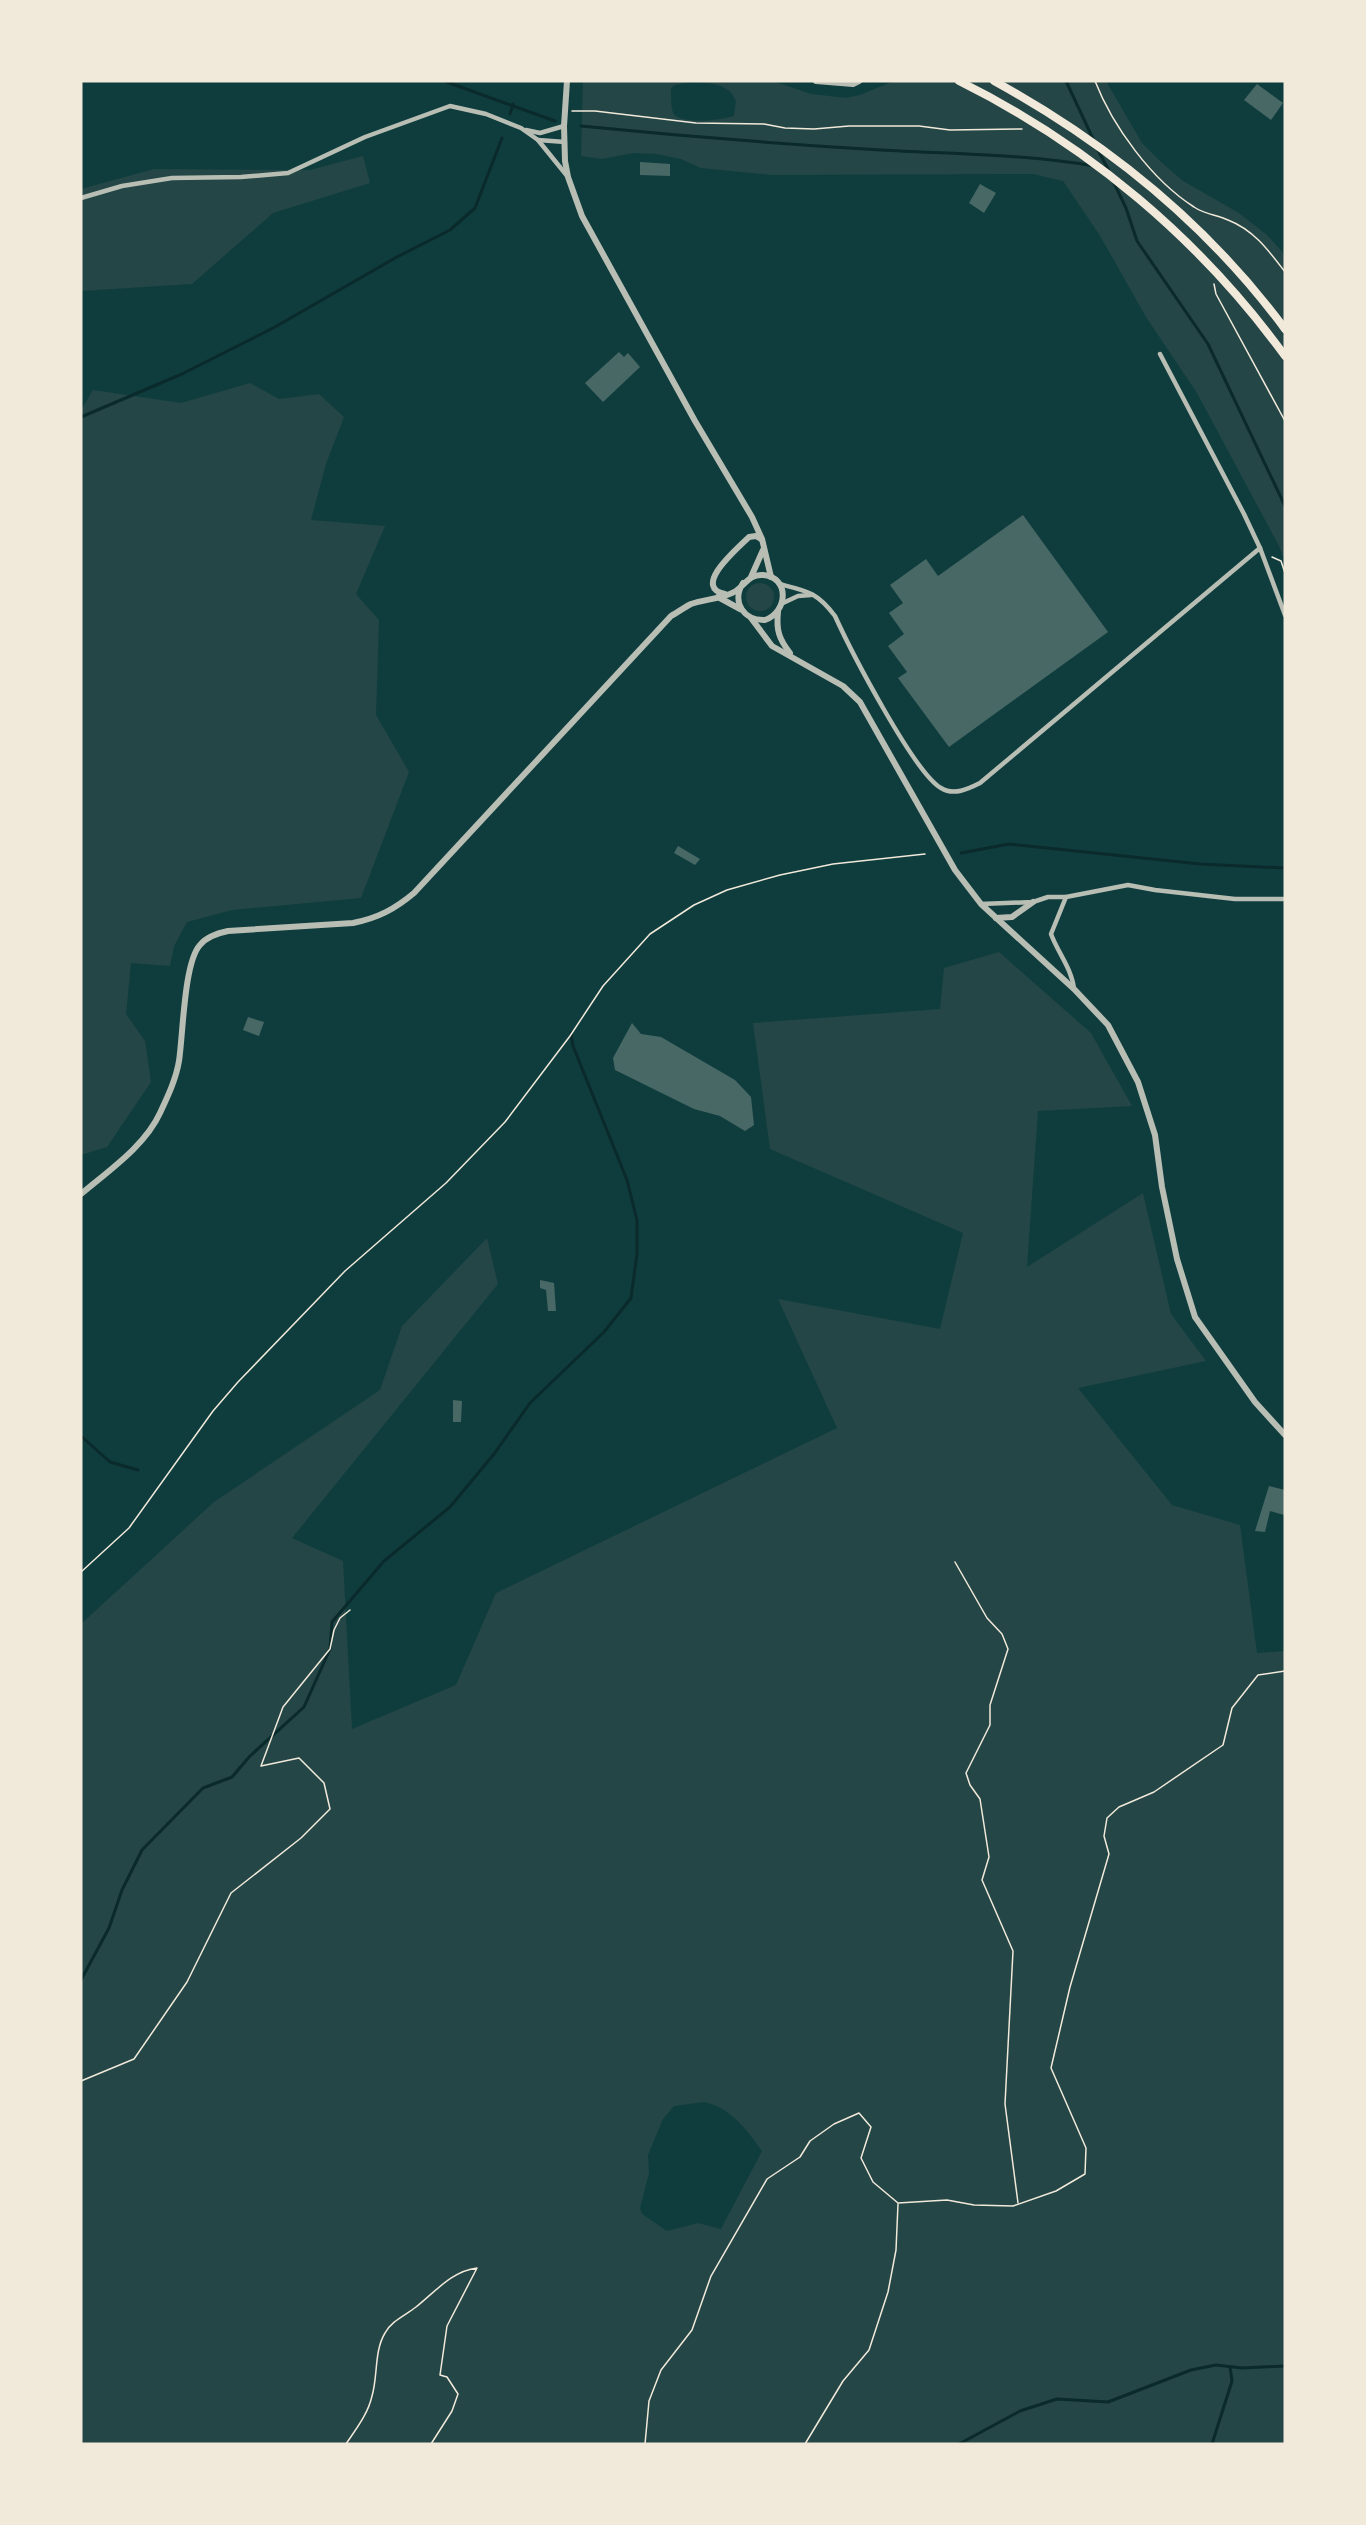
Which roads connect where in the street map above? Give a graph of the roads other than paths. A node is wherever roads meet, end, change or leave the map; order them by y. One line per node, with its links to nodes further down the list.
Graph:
1 (816, 81): 2 (street)
2 (859, 81)
3 (959, 81): 14 (highway)
4 (994, 81): 12 (highway)
5 (567, 82): 6 (street)
6 (564, 126): 7 (street); 9 (street)
7 (521, 128): 8 (street); 11 (street)
8 (538, 140): 9 (street); 10 (street)
9 (565, 142): 10 (street)
10 (568, 177): 15 (street)
11 (81, 198)
12 (1285, 329)
13 (1160, 354): 16 (street)
14 (1285, 356)
15 (762, 539): 17 (street); 22 (street)
16 (1260, 548): 23 (street); 28 (street)
17 (763, 549): 18 (street); 19 (street)
18 (751, 577): 19 (street); 20 (street)
19 (771, 577): 21 (street)
20 (743, 583): 22 (street); 26 (street)
21 (779, 584): 23 (street); 25 (street)
22 (726, 594): 24 (street)
23 (814, 594): 25 (street)
24 (718, 597): 26 (street); 37 (street)
25 (783, 603): 27 (street)
26 (740, 609): 29 (street)
27 (778, 612): 29 (street); 30 (street)
28 (1285, 615)
29 (750, 618): 30 (street)
30 (792, 656): 34 (street)
31 (1066, 897): 32 (street); 33 (street); 36 (street)
32 (1285, 899)
33 (1033, 902): 34 (street); 35 (street)
34 (981, 904): 35 (street)
35 (996, 918): 36 (street)
36 (1074, 989): 38 (street)
37 (81, 1194)
38 (1285, 1435)

